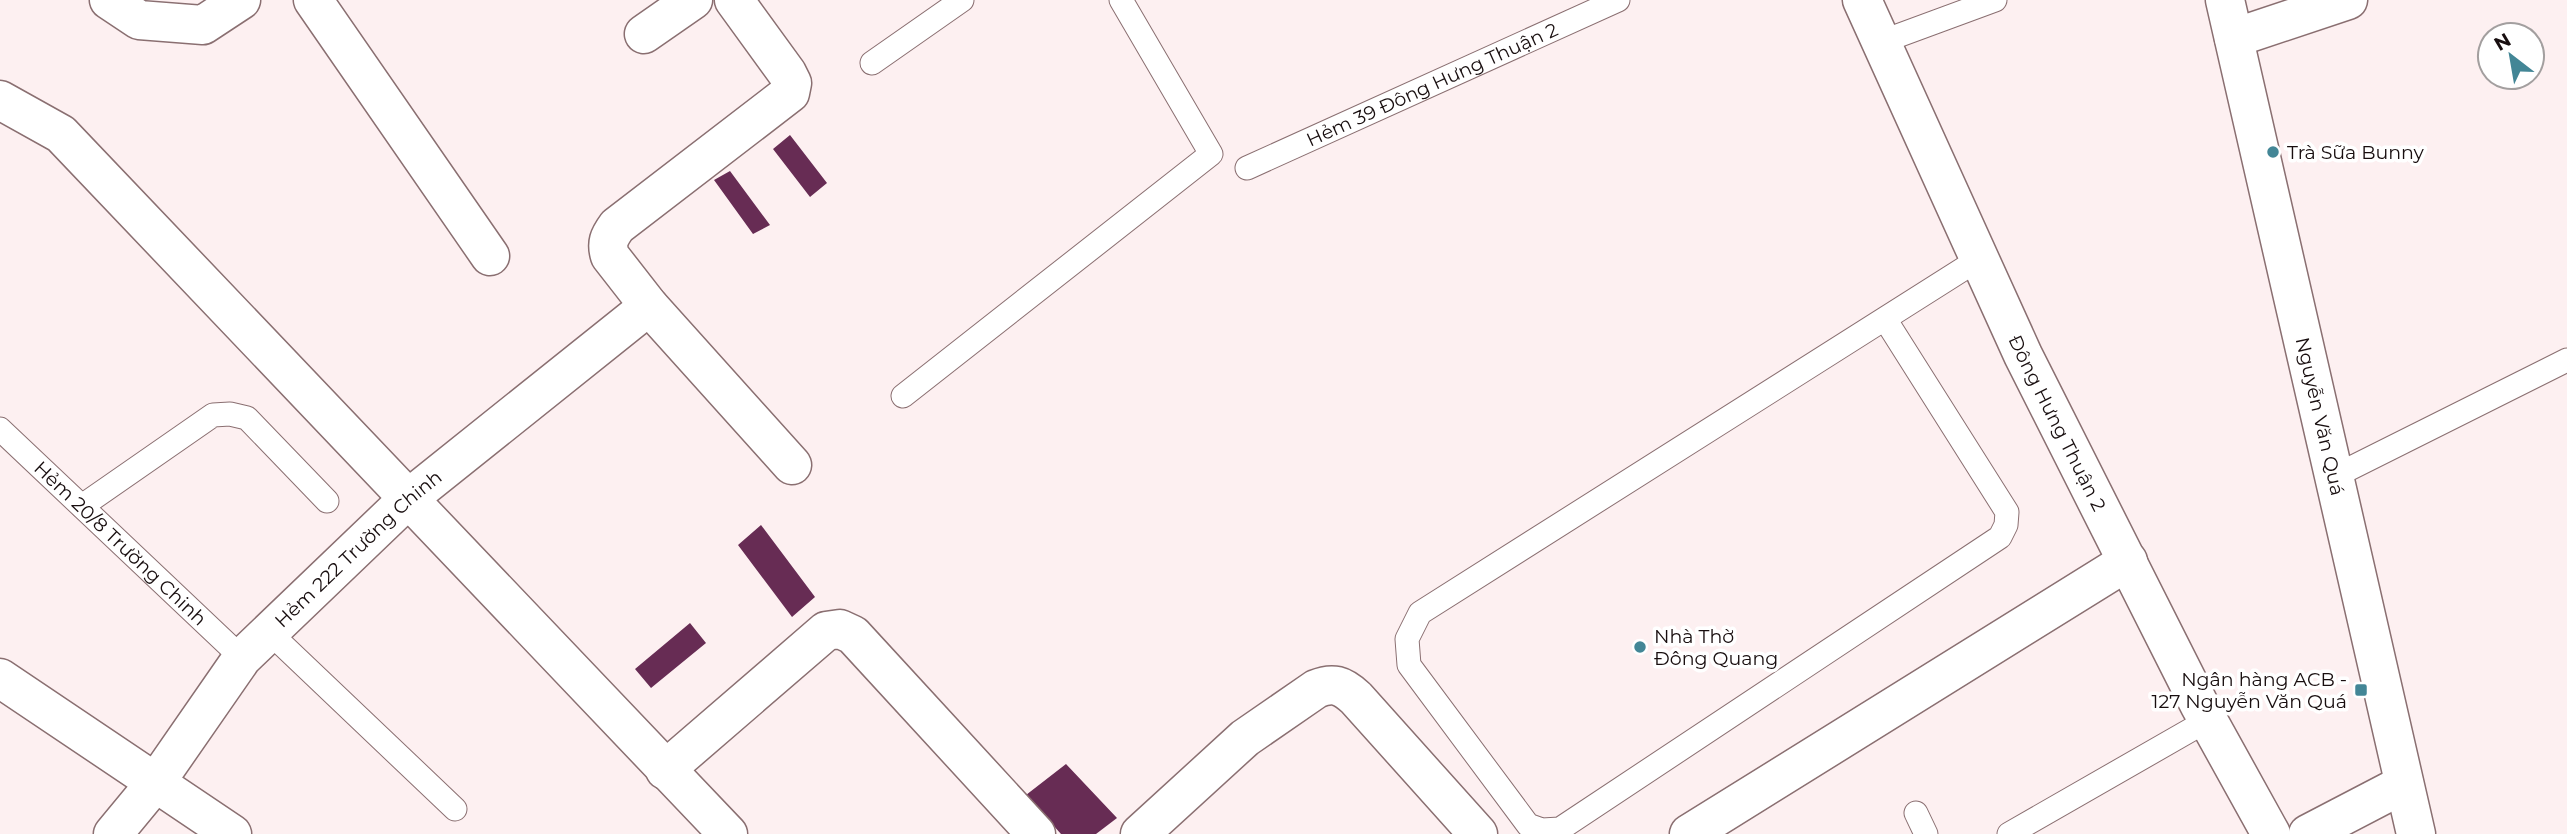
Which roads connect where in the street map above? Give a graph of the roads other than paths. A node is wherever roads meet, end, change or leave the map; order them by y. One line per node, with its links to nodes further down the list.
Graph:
1 (109, 0): 2 (street)
2 (241, 0)
3 (313, 0): 19 (street)
4 (693, 0): 13 (street)
5 (734, 0): 21 (street)
6 (962, 0): 16 (lane)
7 (1618, 0): 18 (lane, Hẻm 39 Đông Hưng Thuận 2)
8 (1862, 0): 15 (street, Đông Hưng Thuận 2)
9 (1994, 0): 15 (lane)
10 (2225, 0): 14 (street, Nguyễn Văn Quá)
11 (2348, 0): 14 (street)
12 (1128, 2): 24 (lane)
13 (644, 34)
14 (2234, 38): 27 (street, Nguyễn Văn Quá)
15 (1881, 42): 20 (street, Đông Hưng Thuận 2)
16 (872, 63)
17 (0, 100): 28 (street)
18 (1247, 168)
19 (490, 256)
20 (1979, 259): 22 (lane); 31 (street, Đông Hưng Thuận 2)
21 (649, 306): 26 (street); 28 (street, Hẻm 222 Trường Chinh)
22 (1885, 319): 22 (lane)
23 (2567, 360): 27 (lane)
24 (903, 396)
25 (0, 429): 30 (lane, Hẻm 20/8 Trường Chinh)
26 (792, 465)
27 (2333, 477): 37 (street, Nguyễn Văn Quá)
28 (410, 498): 32 (street, Hẻm 222 Trường Chinh); 35 (street)
29 (327, 500): 30 (lane)
30 (82, 506): 32 (lane, Hẻm 20/8 Trường Chinh)
31 (2128, 561): 34 (street, Đông Hưng Thuận 2); 46 (street)
32 (256, 645): 36 (street, Hẻm 222 Trường Chinh); 38 (lane, Hẻm 20/8 Trường Chinh)
33 (0, 678): 36 (street)
34 (2208, 720): 48 (lane); 49 (street, Đông Hưng Thuận 2)
35 (665, 770): 42 (street); 43 (street)
36 (156, 782): 40 (street, Hẻm 222 Trường Chinh); 41 (street)
37 (2404, 785): 50 (street); 51 (street, Nguyễn Văn Quá)
38 (455, 809)
39 (1916, 813): 47 (lane)
40 (113, 834)
41 (232, 834)
42 (728, 834)
43 (1036, 834)
44 (1140, 834): 45 (street)
45 (1478, 834)
46 (1689, 834)
47 (1926, 834)
48 (2009, 834)
49 (2271, 834)
50 (2308, 834)
51 (2416, 834)

